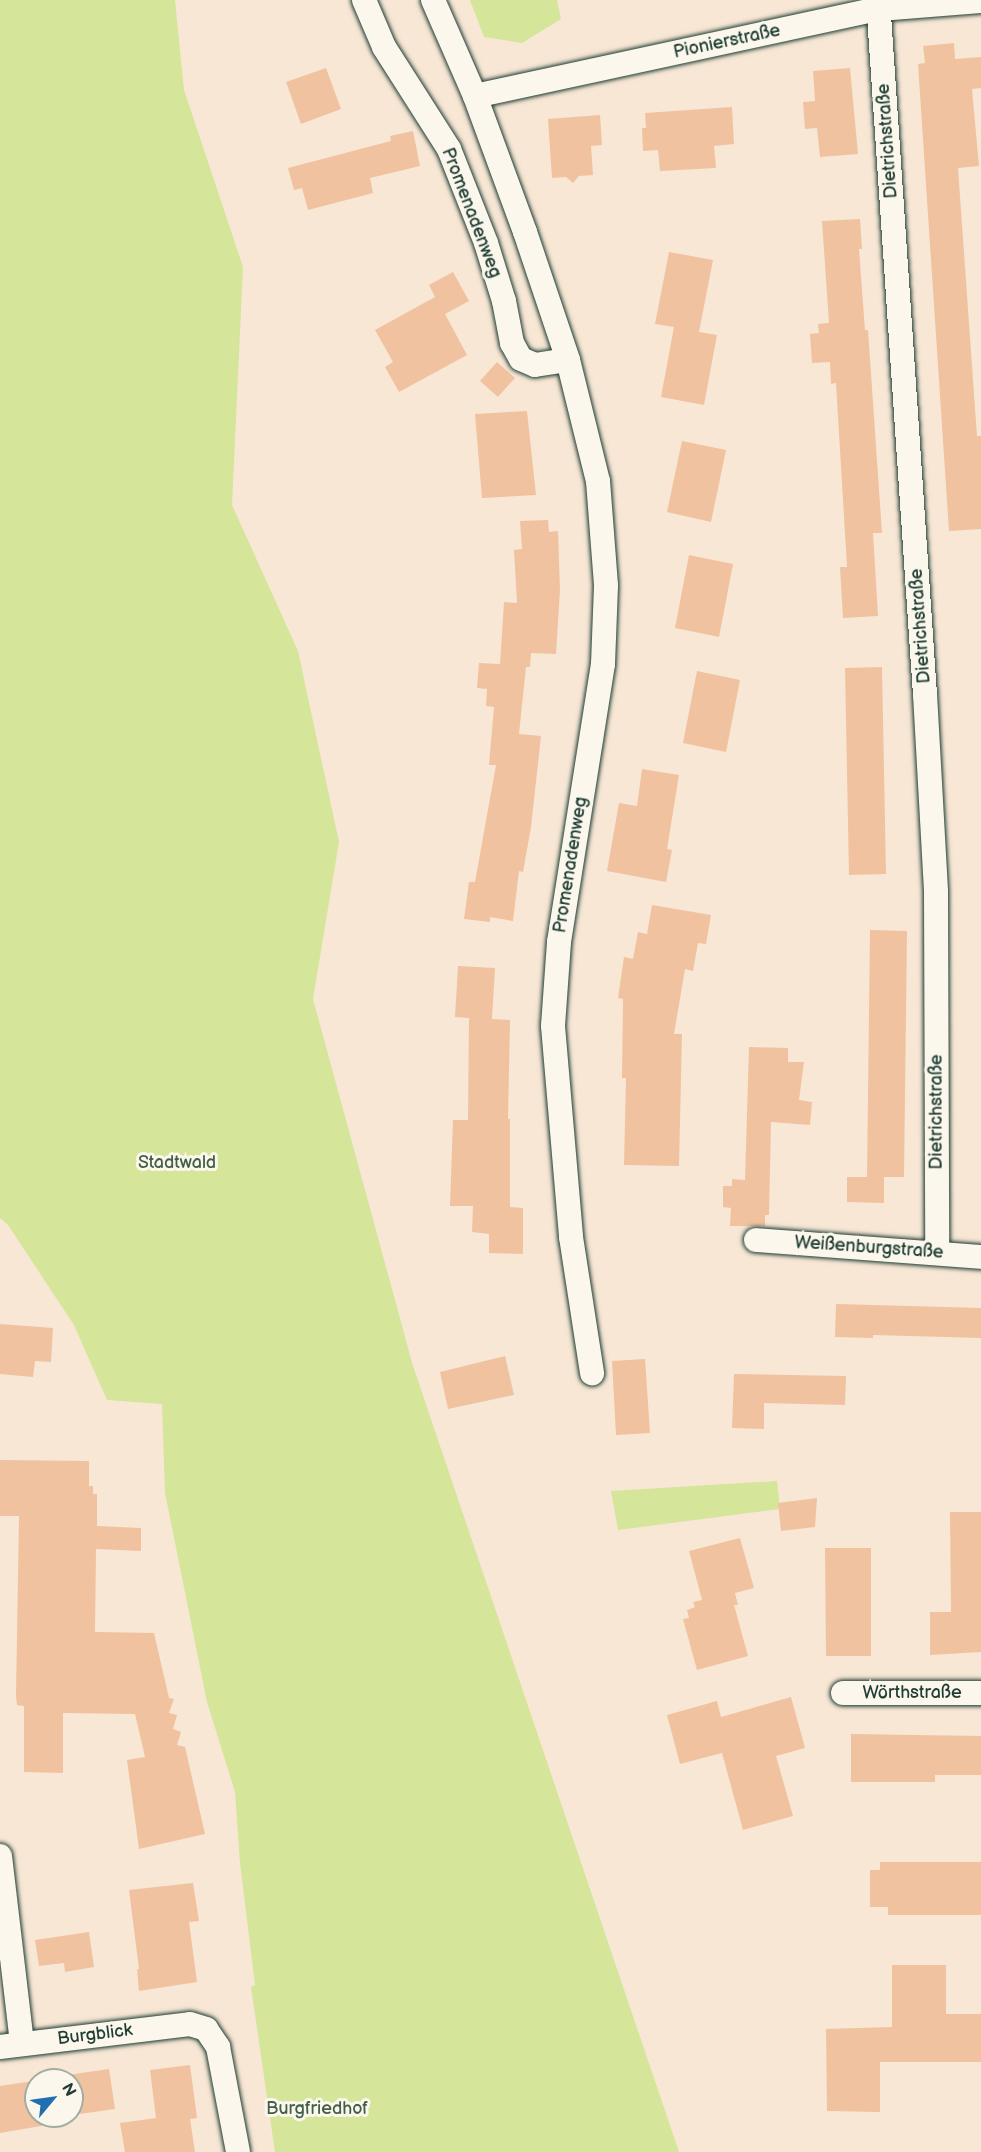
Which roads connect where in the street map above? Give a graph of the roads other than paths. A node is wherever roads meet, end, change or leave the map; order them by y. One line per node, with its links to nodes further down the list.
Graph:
1 (363, 0): 6 (street, Promenadenweg)
2 (433, 0): 5 (street, Promenadenweg)
3 (981, 1): 4 (street, Pionierstraße)
4 (878, 4): 5 (street, Pionierstraße); 8 (street, Dietrichstraße)
5 (475, 96): 6 (street, Promenadenweg)
6 (568, 360): 10 (street, Promenadenweg)
7 (756, 1240): 8 (street, Weißenburgstraße)
8 (938, 1253): 9 (street, Weißenburgstraße)
9 (981, 1257)
10 (592, 1373)
11 (981, 1693): 12 (street, Wörthstraße)
12 (843, 1694)
13 (0, 1856): 14 (street)
14 (11, 2045): 15 (street, Burgblick)
15 (238, 2152)

